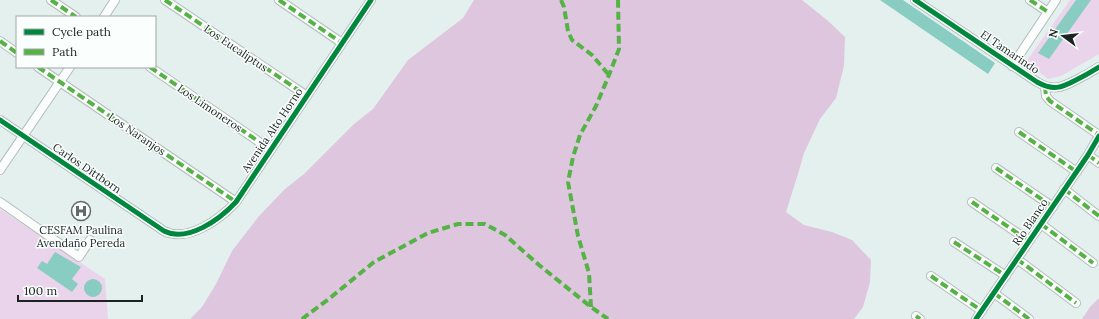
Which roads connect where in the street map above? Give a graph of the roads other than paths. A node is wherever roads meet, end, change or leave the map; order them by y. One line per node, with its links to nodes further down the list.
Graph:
1 (51, 0): 10 (street)
2 (115, 0): 11 (street)
3 (165, 0): 22 (street, Los Eucaliptus)
4 (279, 0): 13 (street)
5 (371, 0): 13 (street, Avenida Alto Horno)
6 (915, 0): 15 (street, El Tamarindo)
7 (1030, 0): 9 (street)
8 (1056, 0): 9 (street)
9 (1048, 12): 15 (street)
10 (75, 16)
11 (105, 16)
12 (0, 41): 14 (street)
13 (342, 43): 22 (street, Avenida Alto Horno)
14 (16, 52)
15 (1012, 66): 21 (street, El Tamarindo)
16 (1099, 67): 21 (street, El Tamarindo)
17 (39, 68): 20 (street, Los Naranjos)
18 (69, 68): 20 (street)
19 (151, 68): 27 (street, Los Limoneros)
20 (60, 82): 25 (street); 35 (street, Los Naranjos)
21 (1045, 86): 26 (street)
22 (307, 96): 27 (street, Avenida Alto Horno)
23 (0, 120): 25 (street, Carlos Dittborn)
24 (1019, 132): 32 (street)
25 (23, 136): 31 (street); 40 (street, Carlos Dittborn)
26 (1099, 136): 28 (street, Río Blanco)
27 (271, 150): 35 (street, Avenida Alto Horno)
28 (1088, 155): 29 (street); 32 (street, Río Blanco)
29 (1099, 163)
30 (996, 168): 37 (street)
31 (0, 170)
32 (1076, 172): 33 (street, Río Blanco)
33 (1064, 190): 37 (street, Río Blanco); 38 (street)
34 (0, 202): 41 (street)
35 (236, 202): 40 (street, Avenida Alto Horno)
36 (972, 202): 42 (street)
37 (1053, 207): 39 (street, Río Blanco)
38 (1099, 216)
39 (1041, 224): 42 (street, Río Blanco); 45 (street)
40 (164, 231)
41 (90, 240)
42 (1029, 241): 44 (street, Río Blanco)
43 (954, 242): 47 (street)
44 (1017, 259): 47 (street, Río Blanco); 49 (street)
45 (1093, 263)
46 (931, 276): 50 (street)
47 (1006, 276): 48 (street, Río Blanco)
48 (994, 293): 50 (street, Río Blanco); 52 (street)
49 (1076, 303)
50 (982, 311): 51 (street, Río Blanco)
51 (976, 319)
52 (1029, 319)

